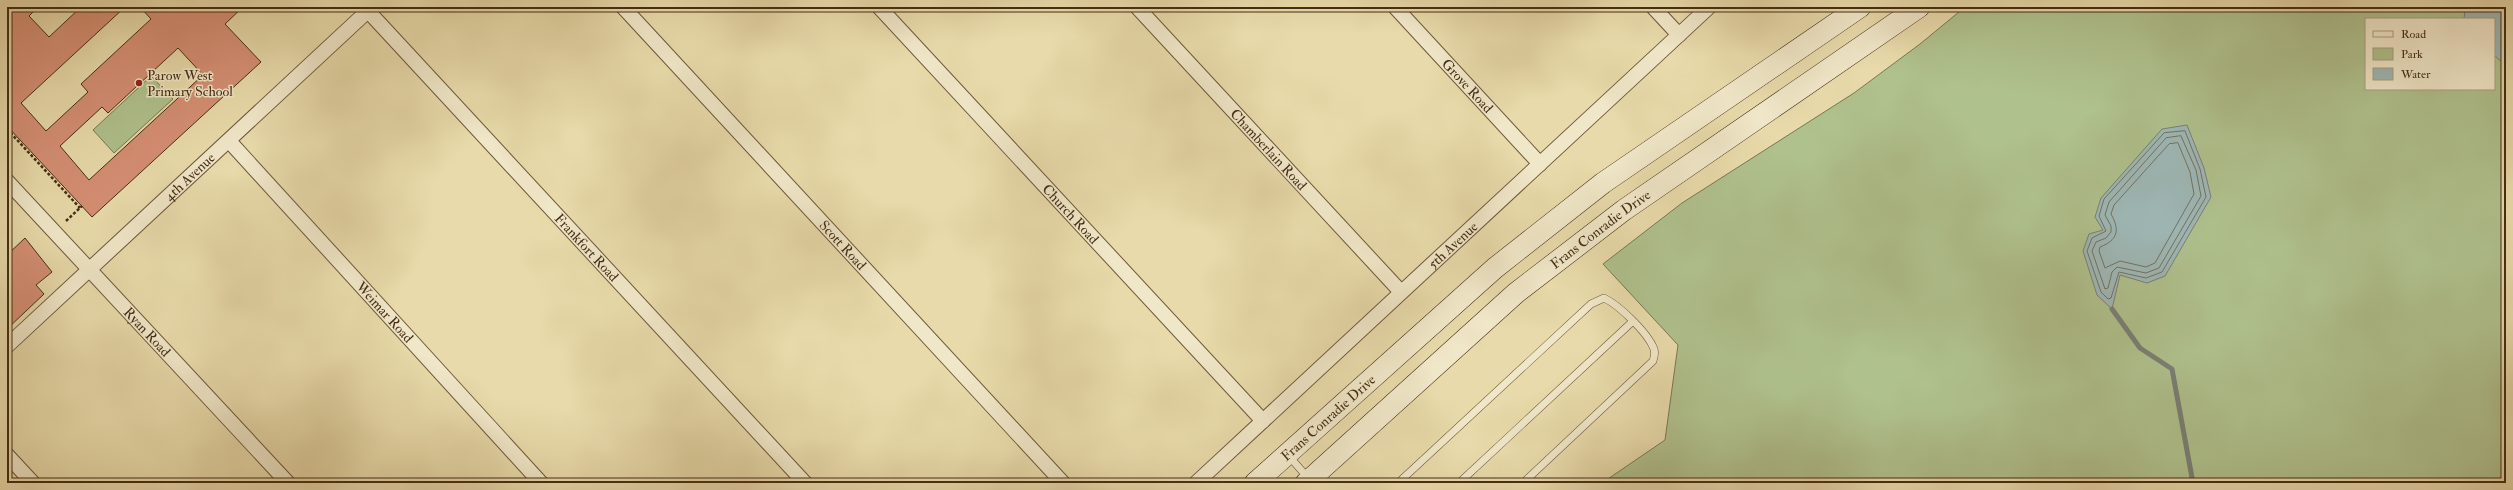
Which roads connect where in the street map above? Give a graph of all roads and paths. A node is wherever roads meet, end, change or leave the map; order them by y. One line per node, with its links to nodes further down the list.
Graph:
1 (623, 7): 28 (street, Scott Road)
2 (879, 7): 20 (street, Church Road)
3 (1137, 7): 17 (street, Chamberlain Road)
4 (1395, 7): 13 (street, Grove Road)
5 (1653, 7): 10 (street)
6 (1710, 7): 10 (street, 5th Avenue)
7 (1860, 7): 21 (main road, Frans Conradie Drive)
8 (370, 9): 12 (street, 4th Avenue); 27 (street, Frankfort Road)
9 (1910, 10): 23 (main road, Frans Conradie Drive)
10 (1679, 35): 13 (street, 5th Avenue)
11 (7, 129): 15 (path)
12 (230, 142): 16 (street, 4th Avenue); 26 (street, Weimar Road)
13 (1540, 164): 17 (street, 5th Avenue)
14 (7, 181): 16 (street, Ryan Road)
15 (63, 224)
16 (91, 270): 19 (street, 4th Avenue); 25 (street, Ryan Road)
17 (1402, 292): 20 (street, 5th Avenue)
18 (1632, 322): 31 (lane); 32 (lane); 33 (lane)
19 (7, 346)
20 (1263, 421): 29 (street, 5th Avenue)
21 (1287, 454): 23 (lane); 30 (main road, Frans Conradie Drive)
22 (7, 455): 24 (street)
23 (1310, 482)
24 (32, 483)
25 (288, 483)
26 (541, 483)
27 (805, 483)
28 (1063, 483)
29 (1196, 483)
30 (1255, 483)
31 (1398, 483)
32 (1459, 483)
33 (1523, 483)

